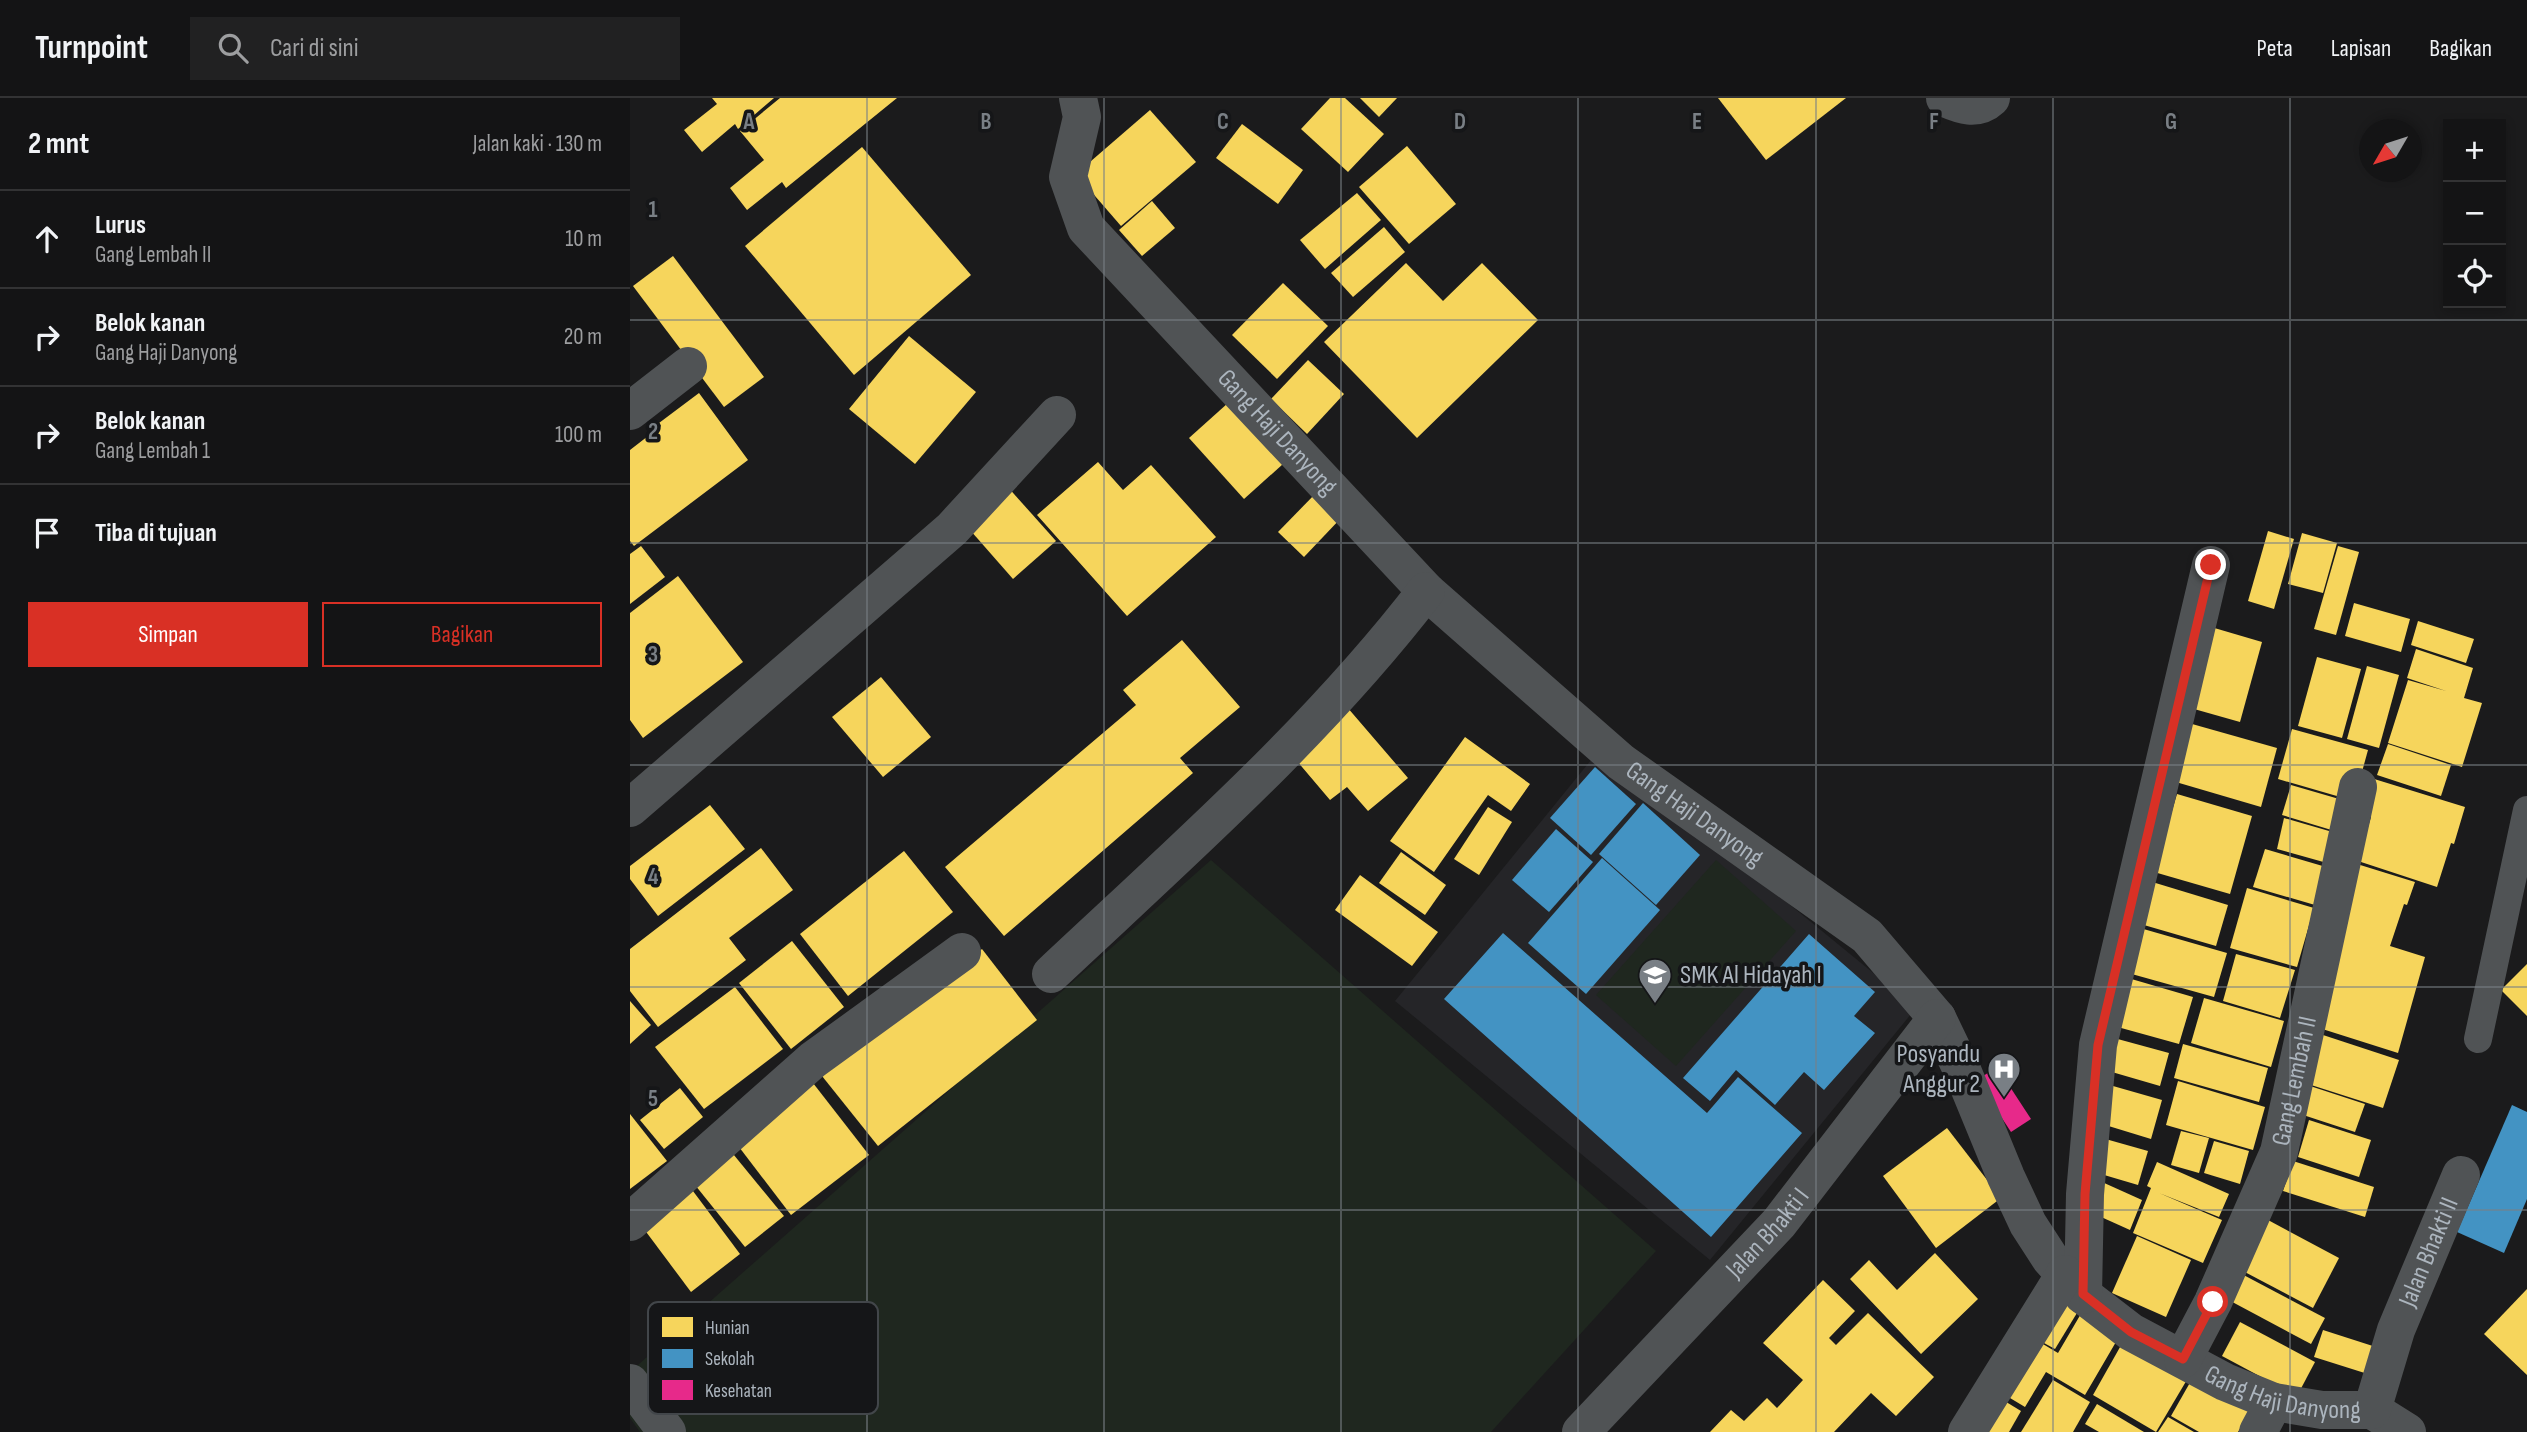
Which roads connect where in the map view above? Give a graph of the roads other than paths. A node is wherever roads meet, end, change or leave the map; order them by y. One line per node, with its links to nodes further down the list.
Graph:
1 (1078, 98): 8 (street, Gang Haji Danyong)
2 (1945, 98): 3 (street)
3 (1991, 98)
4 (688, 366): 5 (street)
5 (630, 411)
6 (1057, 415): 10 (street)
7 (2211, 565): 18 (street)
8 (1426, 591): 13 (street); 14 (street, Gang Haji Danyong)
9 (2358, 787): 19 (street, Gang Lembah II)
10 (630, 808)
11 (2527, 810): 15 (lane)
12 (962, 953): 17 (street)
13 (1051, 974)
14 (1937, 1018): 18 (street, Gang Haji Danyong); 26 (street, Jalan Bhakti I)
15 (2478, 1039)
16 (2461, 1175): 24 (street, Jalan Bhakti II)
17 (630, 1222)
18 (2074, 1284): 19 (street, Gang Haji Danyong); 27 (street)
19 (2183, 1359): 23 (street, Gang Haji Danyong)
20 (630, 1383): 21 (street)
21 (648, 1407)
22 (653, 1414): 25 (street)
23 (2266, 1417): 24 (street, Gang Haji Danyong)
24 (2389, 1425)
25 (667, 1432)
26 (1581, 1432)
27 (1967, 1432)

